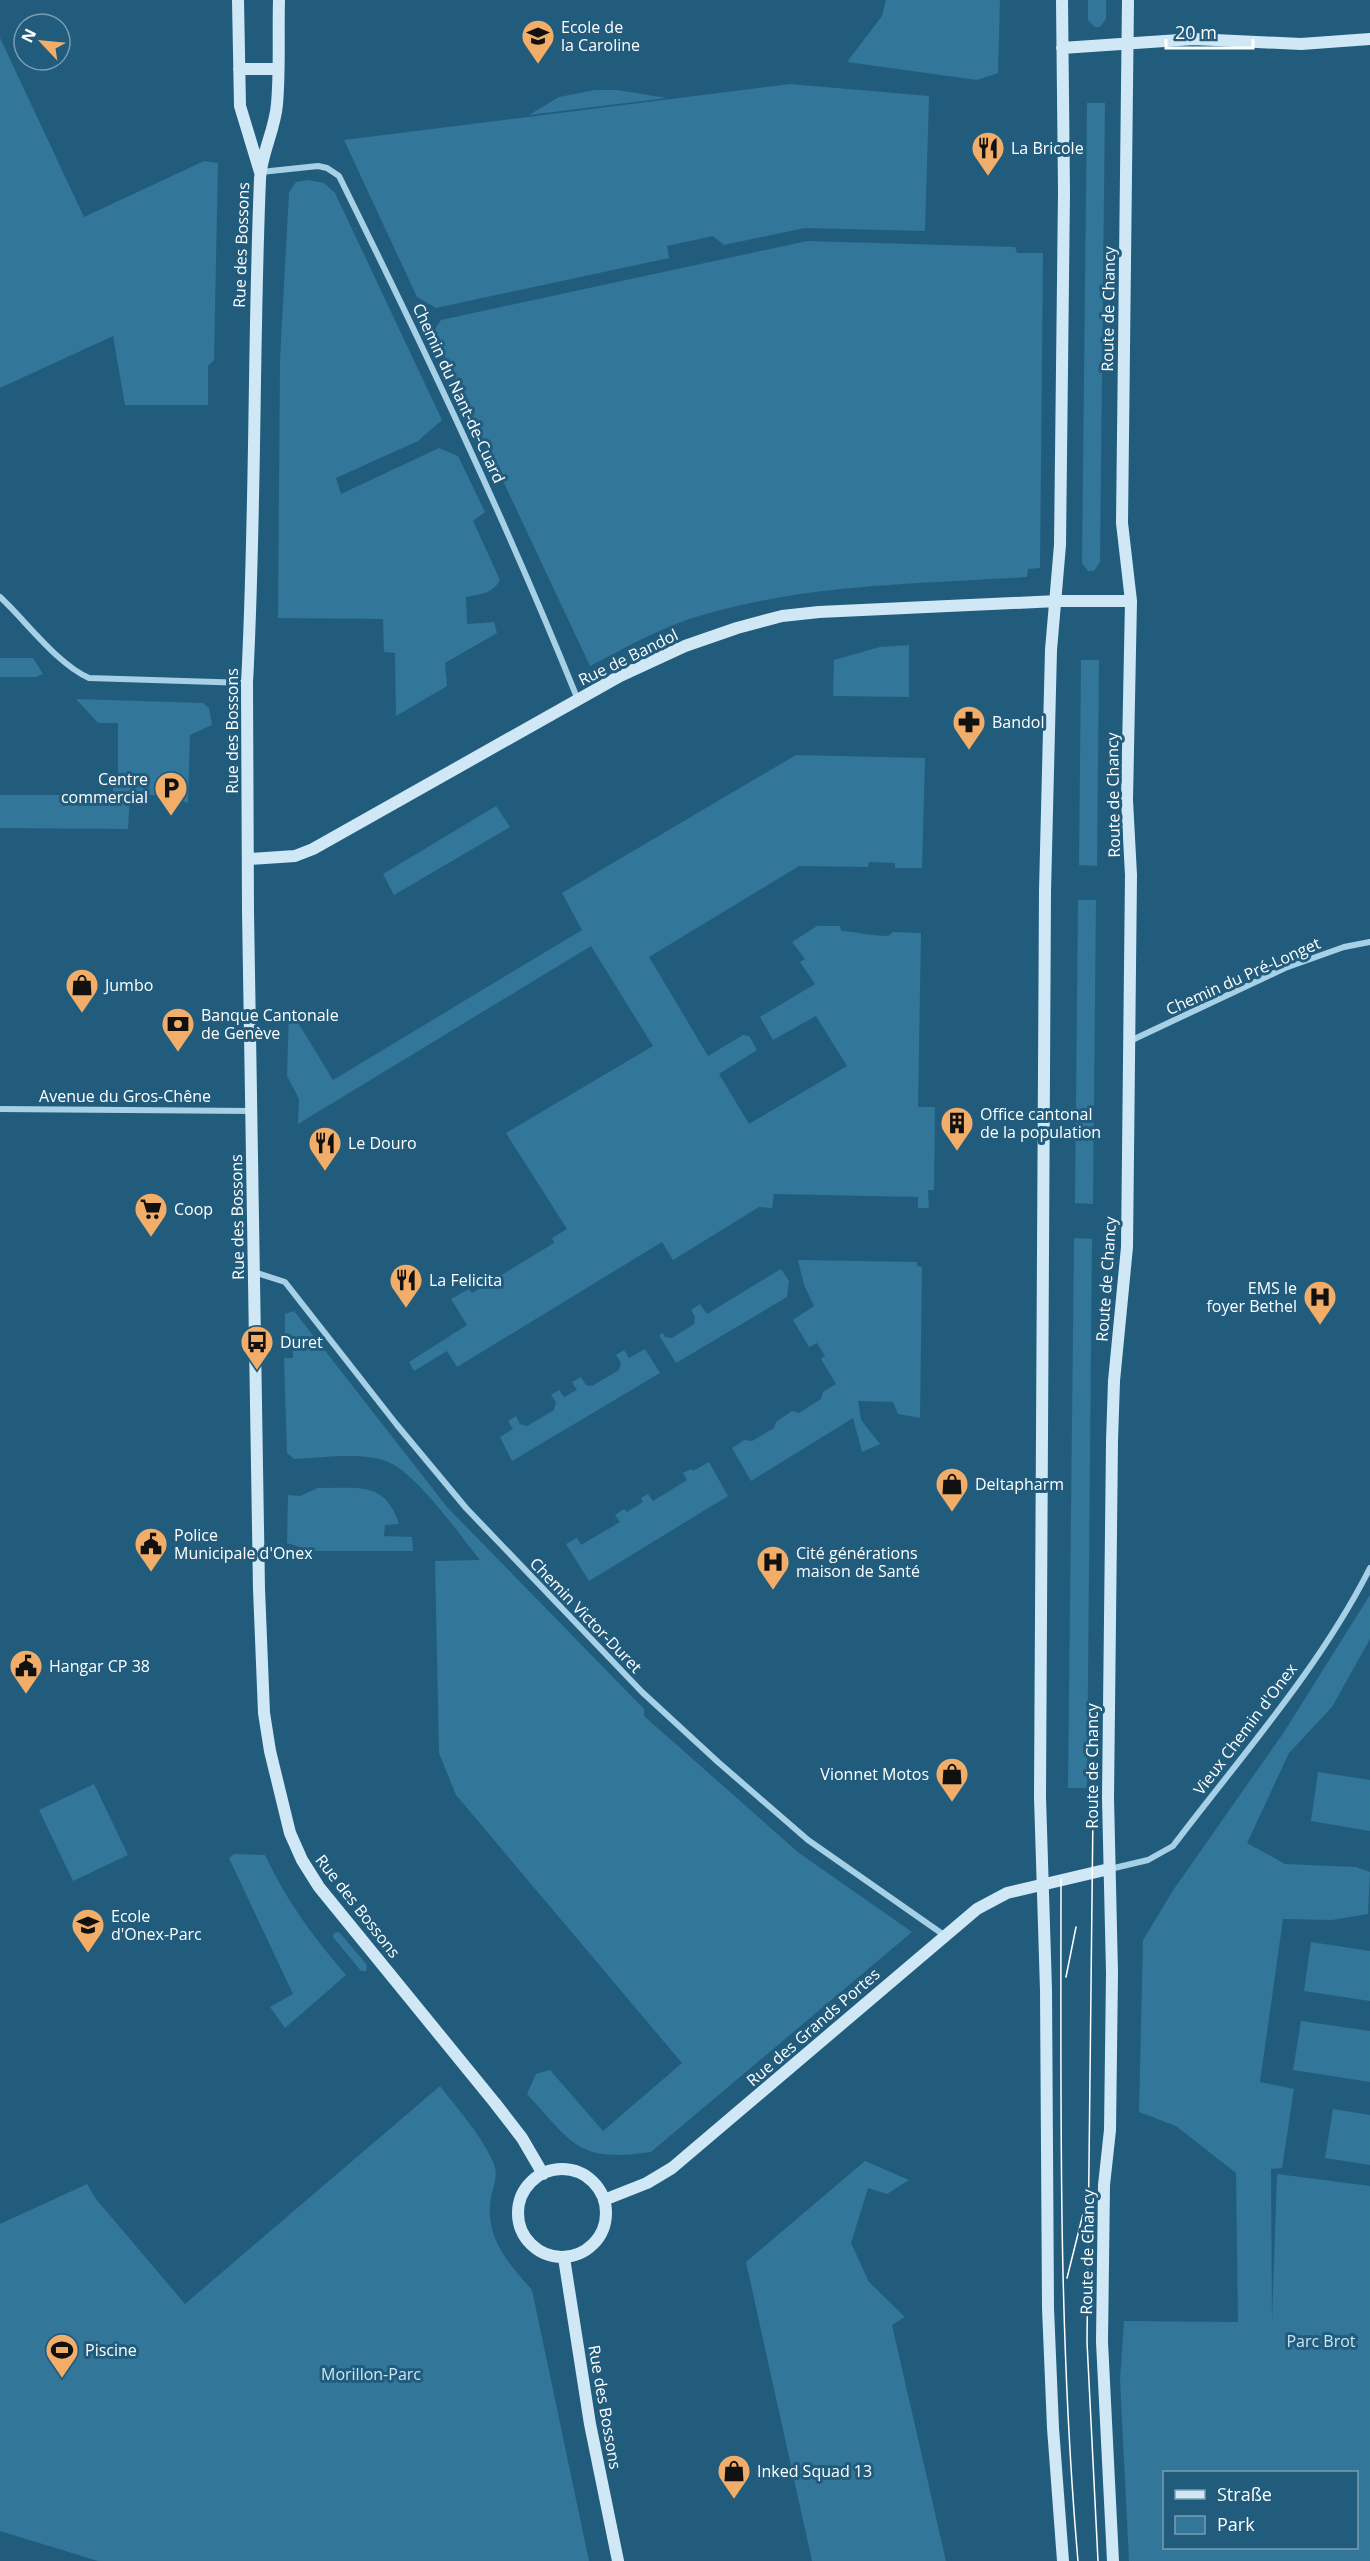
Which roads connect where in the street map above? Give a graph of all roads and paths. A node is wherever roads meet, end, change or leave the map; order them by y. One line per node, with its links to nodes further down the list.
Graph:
1 (238, 0): 8 (main road, Rue des Bossons)
2 (279, 0): 9 (main road, Rue des Bossons)
3 (1062, 0): 7 (main road)
4 (1128, 0): 6 (main road, Route de Chancy)
5 (1370, 39): 6 (main road)
6 (1127, 42): 7 (main road); 13 (main road, Route de Chancy)
7 (1062, 48): 12 (main road)
8 (239, 69): 9 (main road); 10 (main road, Rue des Bossons)
9 (278, 69): 10 (main road, Rue des Bossons)
10 (260, 172): 14 (main road, Rue des Bossons); 15 (street, Chemin du Nant-de-Cuard)
11 (0, 597): 14 (street)
12 (1057, 601): 13 (main road, Rue de Bandol); 15 (main road, Rue de Bandol); 24 (main road)
13 (1131, 602): 18 (main road, Route de Chancy)
14 (247, 683): 16 (main road, Rue des Bossons)
15 (578, 700): 16 (main road, Rue de Bandol)
16 (249, 859): 20 (main road, Rue des Bossons)
17 (1370, 942): 18 (street, Chemin du Pré-Longet)
18 (1129, 1042): 23 (main road, Route de Chancy)
19 (0, 1109): 20 (street, Avenue du Gros-Chêne)
20 (251, 1111): 21 (main road, Rue des Bossons)
21 (254, 1272): 25 (street, Chemin Victor-Duret); 26 (main road, Rue des Bossons)
22 (1370, 1568): 23 (street, Vieux Chemin d'Onex)
23 (1109, 1869): 24 (main road, Rue des Grands Portes); 31 (main road, Route de Chancy)
24 (1044, 1883): 25 (main road, Rue des Grands Portes); 30 (main road)
25 (944, 1935): 27 (main road, Rue des Grands Portes)
26 (543, 2174): 27 (main road); 28 (main road)
27 (604, 2200): 28 (main road)
28 (564, 2258): 29 (main road, Rue des Bossons)
29 (618, 2561)
30 (1063, 2561)
31 (1113, 2561)

